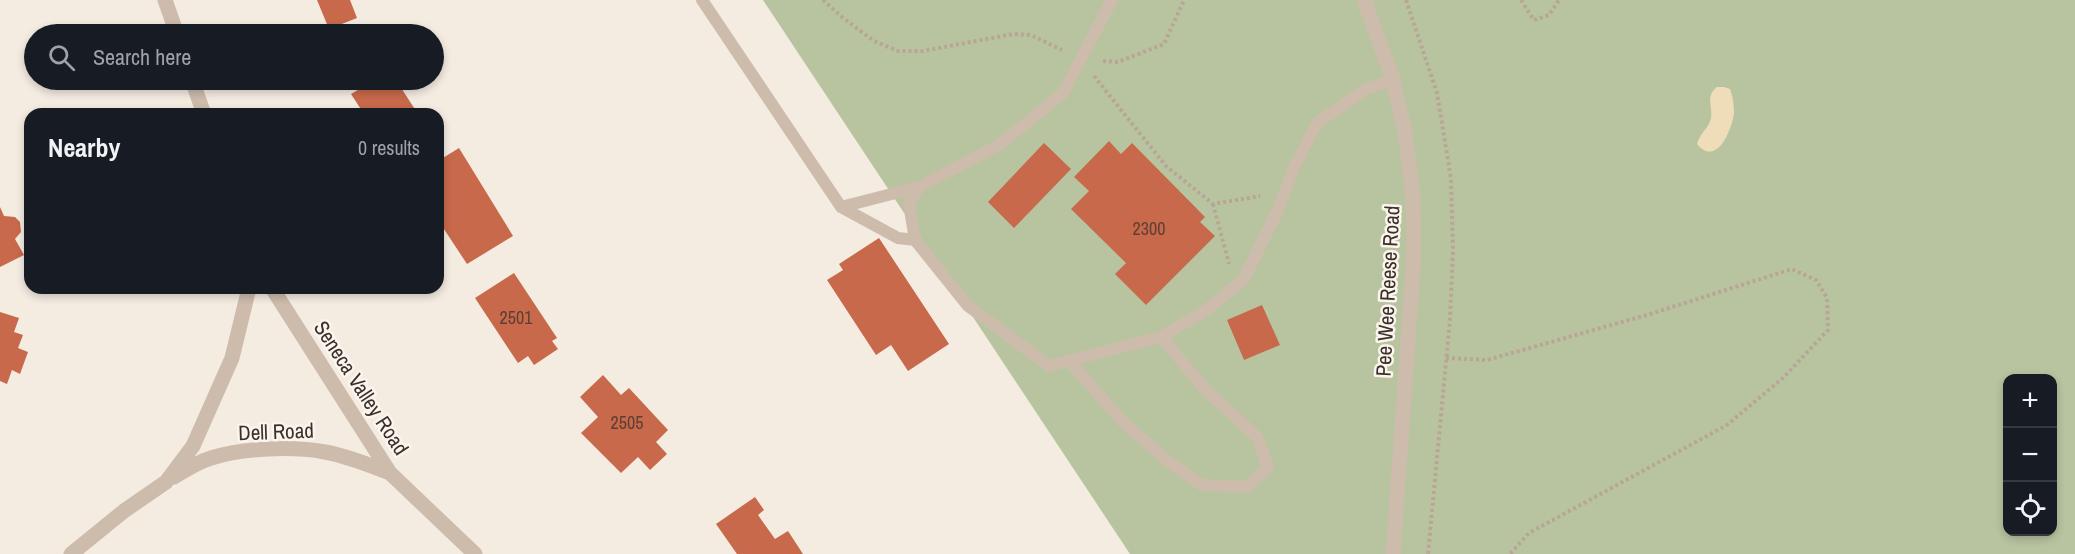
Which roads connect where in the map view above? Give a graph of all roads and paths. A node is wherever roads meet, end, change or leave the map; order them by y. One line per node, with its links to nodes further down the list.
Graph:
1 (165, 0): 10 (street)
2 (702, 0): 18 (lane)
3 (824, 0): 11 (path)
4 (1112, 0): 11 (lane)
5 (1184, 0): 11 (path)
6 (1364, 0): 12 (street, Pee Wee Reese Road)
7 (1406, 0): 24 (path)
8 (1521, 0): 9 (path)
9 (1559, 0)
10 (173, 24)
11 (1080, 59): 15 (lane); 17 (path)
12 (1392, 80): 16 (lane); 30 (street, Pee Wee Reese Road)
13 (196, 90): 14 (street)
14 (202, 108)
15 (919, 187): 18 (lane); 19 (lane)
16 (1285, 191): 17 (path); 20 (lane)
17 (1213, 204): 20 (path)
18 (841, 207): 19 (lane)
19 (915, 240): 25 (lane)
20 (1235, 287): 23 (lane)
21 (248, 294): 27 (street, Dell Road)
22 (276, 294): 26 (street, Seneca Valley Road)
23 (1161, 337): 25 (lane); 25 (lane)
24 (1446, 358): 31 (path); 32 (path)
25 (1070, 362)
26 (390, 473): 27 (street, Dell Road); 29 (street, Seneca Valley Road)
27 (166, 482): 28 (street, Dell Road)
28 (71, 554)
29 (476, 554)
30 (1393, 554)
31 (1428, 554)
32 (1510, 554)

